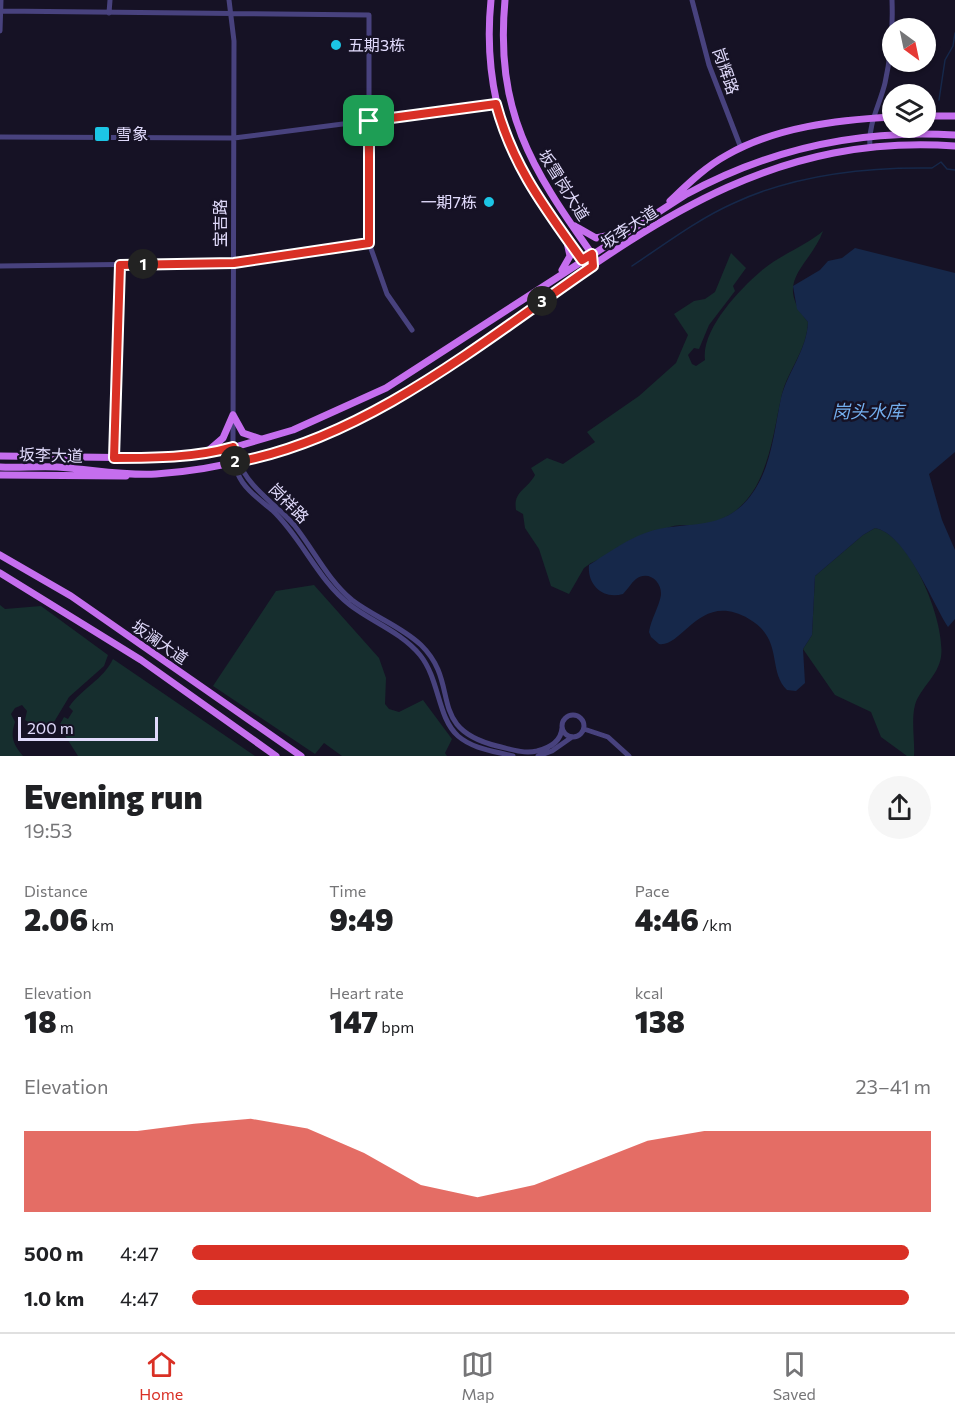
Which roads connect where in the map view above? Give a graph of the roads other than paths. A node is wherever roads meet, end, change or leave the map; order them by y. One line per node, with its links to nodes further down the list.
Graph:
1 (1, 0): 8 (street)
2 (110, 0): 9 (street)
3 (229, 0): 10 (street, 宝吉路)
4 (491, 0): 12 (main road, 坂雪岗大道)
5 (505, 0): 26 (main road, 坂雪岗大道)
6 (692, 0): 24 (street, 岗辉路)
7 (891, 0): 16 (street)
8 (1, 11): 9 (street); 11 (street)
9 (109, 13): 10 (street)
10 (231, 14): 17 (street); 21 (street, 宝吉路)
11 (0, 31)
12 (496, 104): 17 (street); 27 (main road, 坂雪岗大道)
13 (936, 116): 14 (main road)
14 (955, 116)
15 (882, 118): 16 (main road)
16 (873, 119): 19 (street); 24 (main road)
17 (369, 121): 21 (street); 29 (street)
18 (955, 135): 19 (main road, 坂李大道)
19 (869, 136): 22 (street); 25 (main road, 坂李大道)
20 (0, 137): 21 (street)
21 (234, 138): 32 (street, 宝吉路)
22 (870, 146): 23 (main road, 坂李大道); 35 (main road, 坂李大道)
23 (955, 146)
24 (741, 148): 25 (main road)
25 (654, 215): 28 (main road, 坂李大道)
26 (570, 223): 28 (main road); 30 (main road, 坂雪岗大道)
27 (560, 230): 31 (main road, 坂雪岗大道); 36 (main road)
28 (631, 230): 30 (main road, 坂李大道)
29 (369, 243): 32 (street); 37 (street)
30 (592, 254): 31 (main road, 坂李大道); 35 (main road)
31 (582, 260): 35 (main road, 坂雪岗大道); 36 (main road, 坂李大道)
32 (234, 263): 33 (street); 38 (street, 宝吉路)
33 (120, 265): 34 (street); 43 (street)
34 (0, 266)
35 (593, 266): 44 (main road, 坂李大道)
36 (551, 280): 39 (main road, 坂李大道)
37 (412, 330)
38 (233, 415): 39 (main road); 40 (street, 宝吉路); 41 (main road)
39 (263, 439): 40 (main road, 坂李大道)
40 (233, 447): 41 (main road, 坂李大道); 44 (street, 岗祥路)
41 (201, 453): 43 (main road, 坂李大道)
42 (0, 456): 43 (main road, 坂李大道)
43 (114, 458)
44 (237, 462): 46 (main road, 坂李大道); 50 (street, 岗祥路); 55 (street, 岗祥路)
45 (0, 468): 46 (main road, 坂李大道)
46 (138, 474): 47 (main road)
47 (0, 475)
48 (0, 555): 54 (main road, 坂澜大道)
49 (0, 573): 53 (main road, 坂澜大道)
50 (562, 728): 51 (street); 52 (street)
51 (584, 729): 52 (street); 57 (street)
52 (572, 737): 56 (street)
53 (276, 756)
54 (301, 756)
55 (513, 756)
56 (538, 756)
57 (629, 756)

